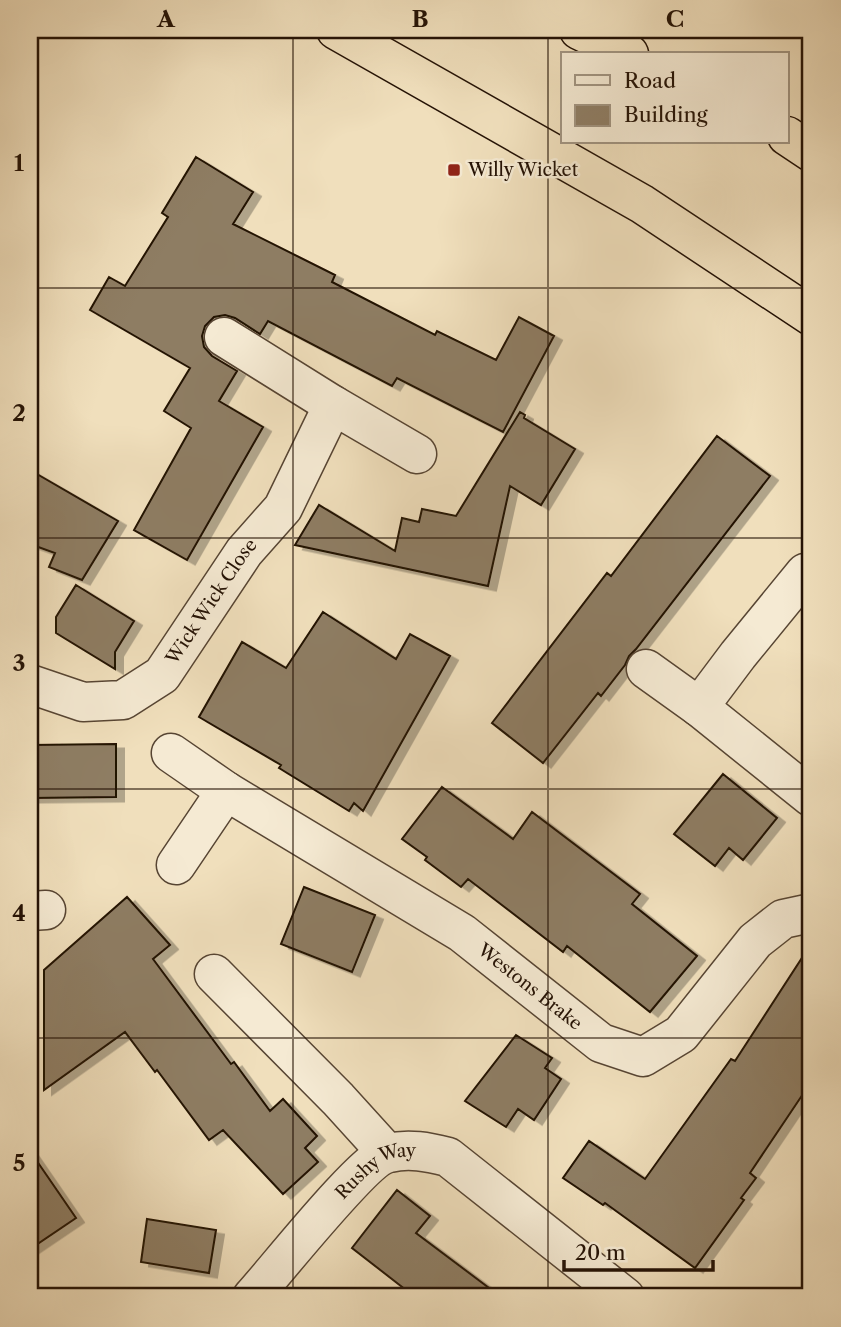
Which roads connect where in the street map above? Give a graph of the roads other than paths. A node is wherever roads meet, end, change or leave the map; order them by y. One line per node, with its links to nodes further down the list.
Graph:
1 (336, 30): 8 (highway)
2 (579, 30): 3 (highway)
3 (625, 52)
4 (788, 134): 6 (street)
5 (788, 135): 7 (highway)
6 (811, 143)
7 (811, 152)
8 (811, 316)
9 (224, 337): 10 (street)
10 (333, 405): 11 (street); 14 (street, Wick Wick Close)
11 (417, 454)
12 (805, 573): 15 (street)
13 (646, 669): 15 (street)
14 (30, 684)
15 (699, 707): 18 (street)
16 (171, 753): 17 (street, Westons Brake)
17 (226, 791): 19 (street); 20 (street, Westons Brake)
18 (811, 797)
19 (176, 865)
20 (811, 912)
21 (214, 974): 22 (street)
22 (387, 1153): 23 (street, Rushy Way); 24 (street, Rushy Way)
23 (252, 1297)
24 (625, 1297)

